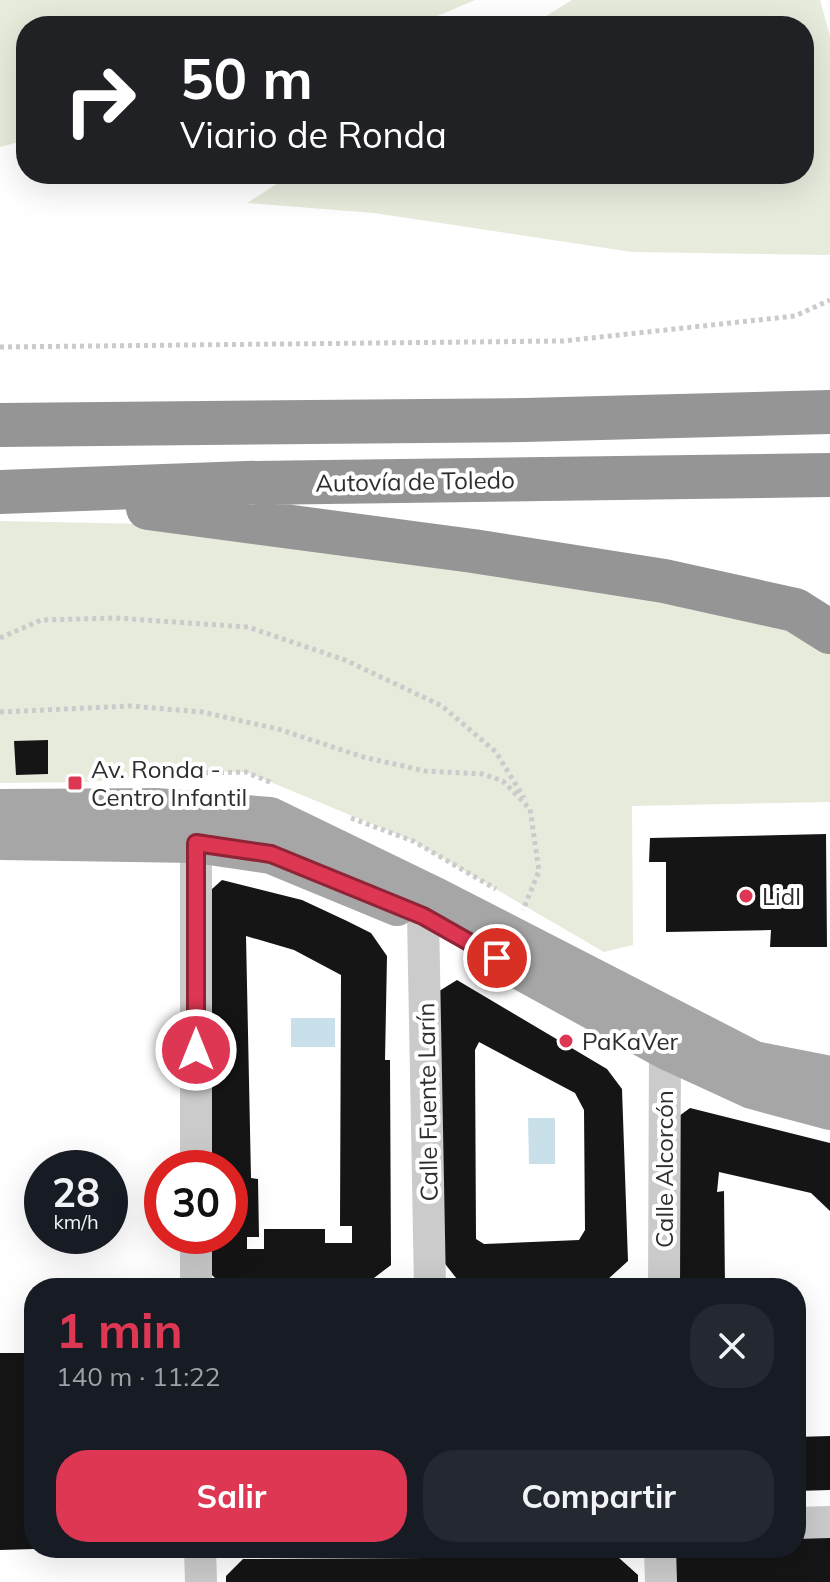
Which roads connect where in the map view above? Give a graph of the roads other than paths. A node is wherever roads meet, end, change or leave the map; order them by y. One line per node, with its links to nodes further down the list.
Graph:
1 (830, 412): 2 (highway)
2 (0, 425)
3 (830, 475): 4 (highway, Autovía de Toledo)
4 (72, 491): 5 (highway, Autovía de Toledo); 6 (highway)
5 (0, 492)
6 (830, 632)
7 (0, 809): 12 (main road)
8 (0, 840): 9 (main road)
9 (196, 843): 10 (main road); 14 (street)
10 (423, 916): 11 (main road); 17 (street, Calle Fuente Larín)
11 (665, 1049): 13 (main road); 18 (street, Calle Alcorcón)
12 (830, 1076)
13 (830, 1110)
14 (196, 1150)
15 (196, 1254): 16 (street)
16 (196, 1278)
17 (430, 1278)
18 (664, 1278)
19 (830, 1522): 20 (street)
20 (806, 1523)
21 (200, 1558): 23 (street)
22 (660, 1558): 24 (street)
23 (201, 1582)
24 (661, 1582)

